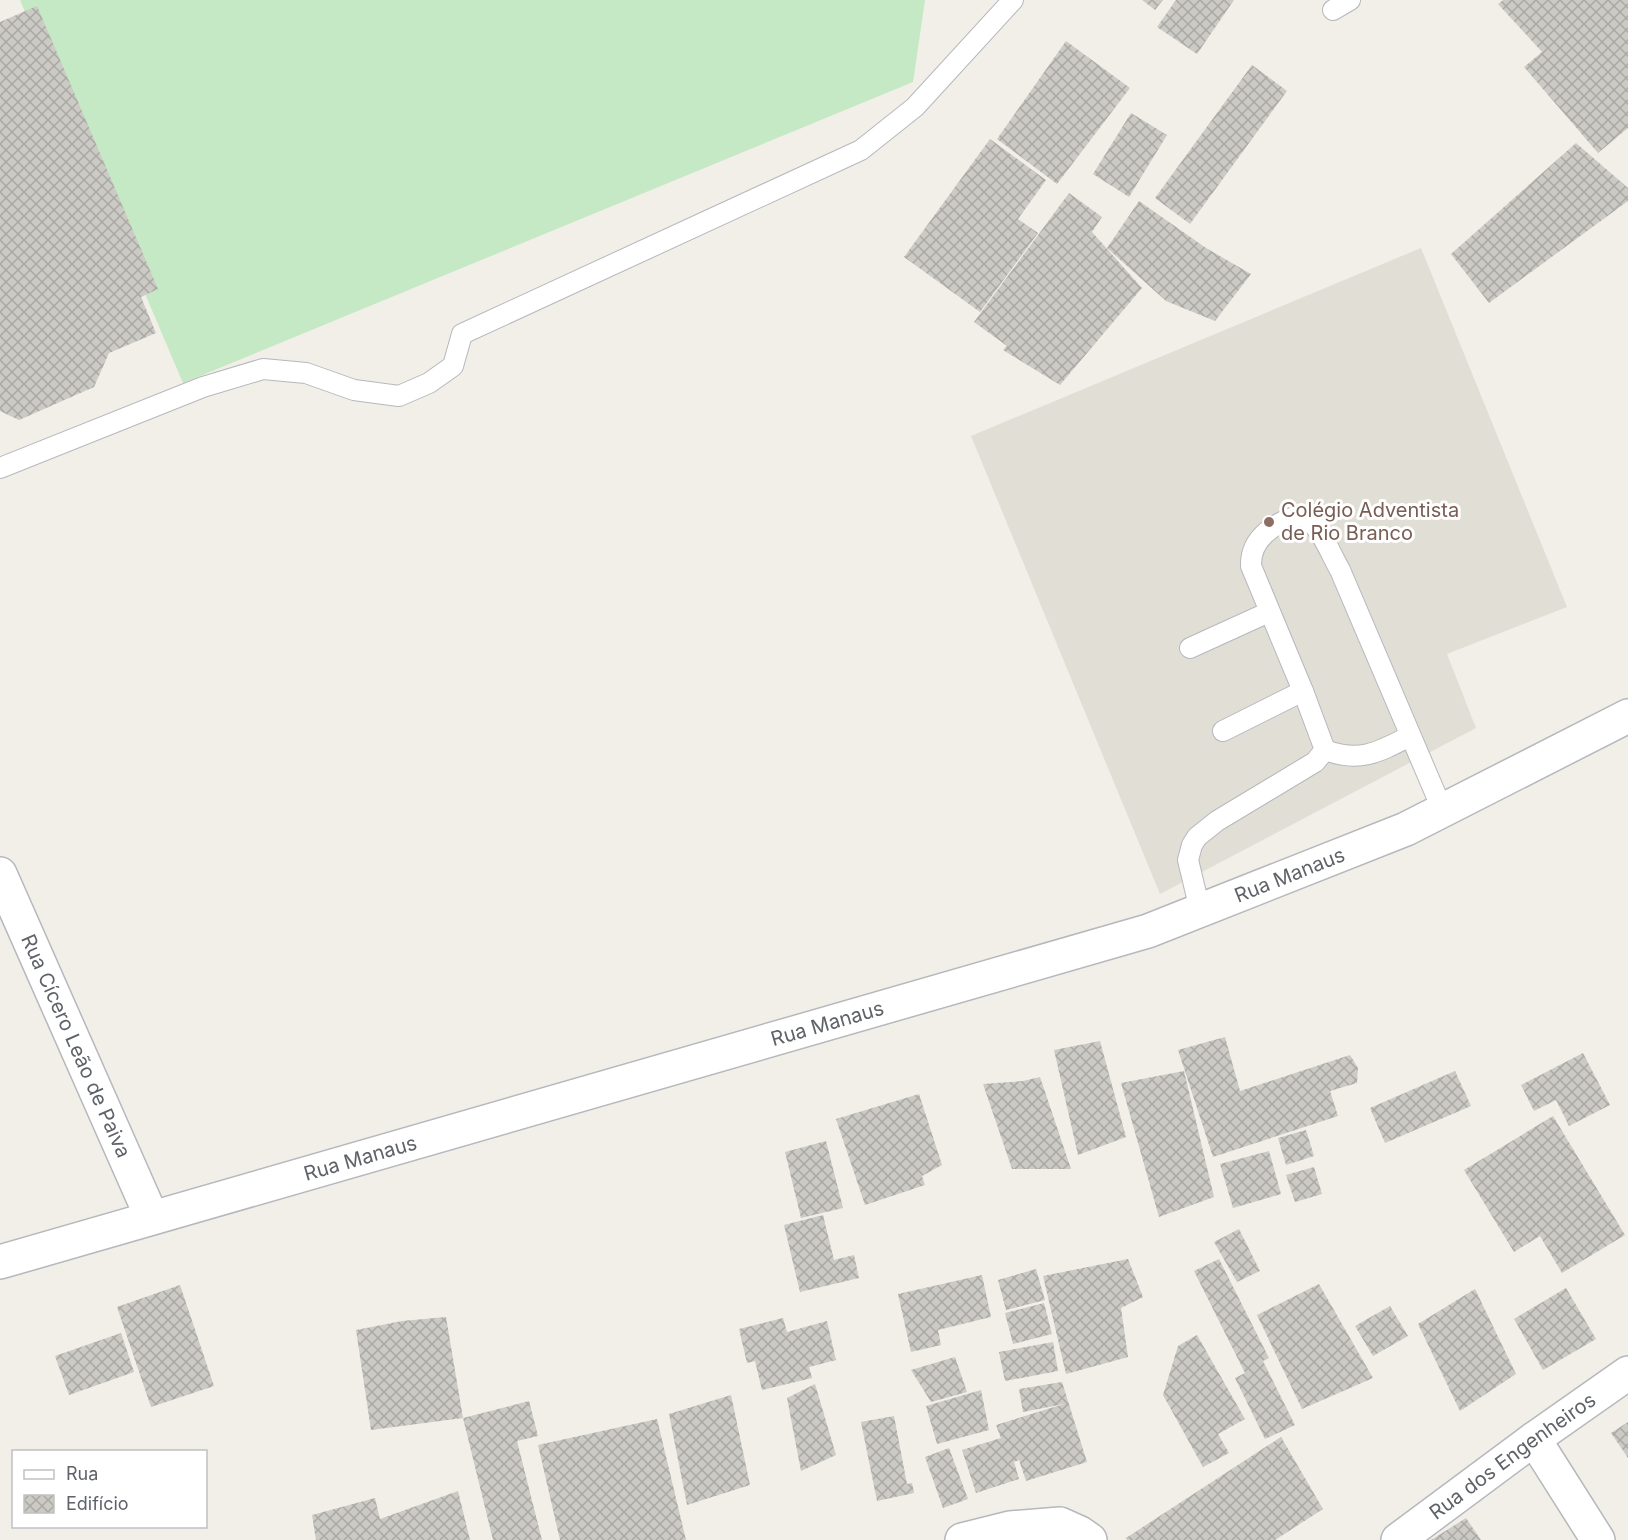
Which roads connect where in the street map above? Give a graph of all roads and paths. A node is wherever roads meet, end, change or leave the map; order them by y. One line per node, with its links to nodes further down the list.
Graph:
1 (1013, 0): 4 (lane)
2 (1350, 0): 3 (lane)
3 (1333, 10)
4 (0, 468)
5 (1269, 612): 6 (lane); 7 (lane); 10 (lane)
6 (1190, 648)
7 (1303, 691): 9 (lane); 11 (lane)
8 (1628, 716): 12 (street, Rua Manaus)
9 (1223, 731)
10 (1410, 736): 11 (lane); 12 (lane)
11 (1325, 750): 14 (lane)
12 (1442, 809): 14 (street, Rua Manaus)
13 (0, 874): 15 (street, Rua Cícero Leão de Paiva)
14 (1200, 910): 15 (street, Rua Manaus)
15 (152, 1218): 16 (street, Rua Manaus)
16 (0, 1262)
17 (1628, 1373): 18 (street, Rua dos Engenheiros)
18 (1534, 1439): 21 (street, Rua dos Engenheiros); 22 (street)
19 (962, 1540): 20 (street)
20 (1090, 1540)
21 (1398, 1540)
22 (1598, 1540)

